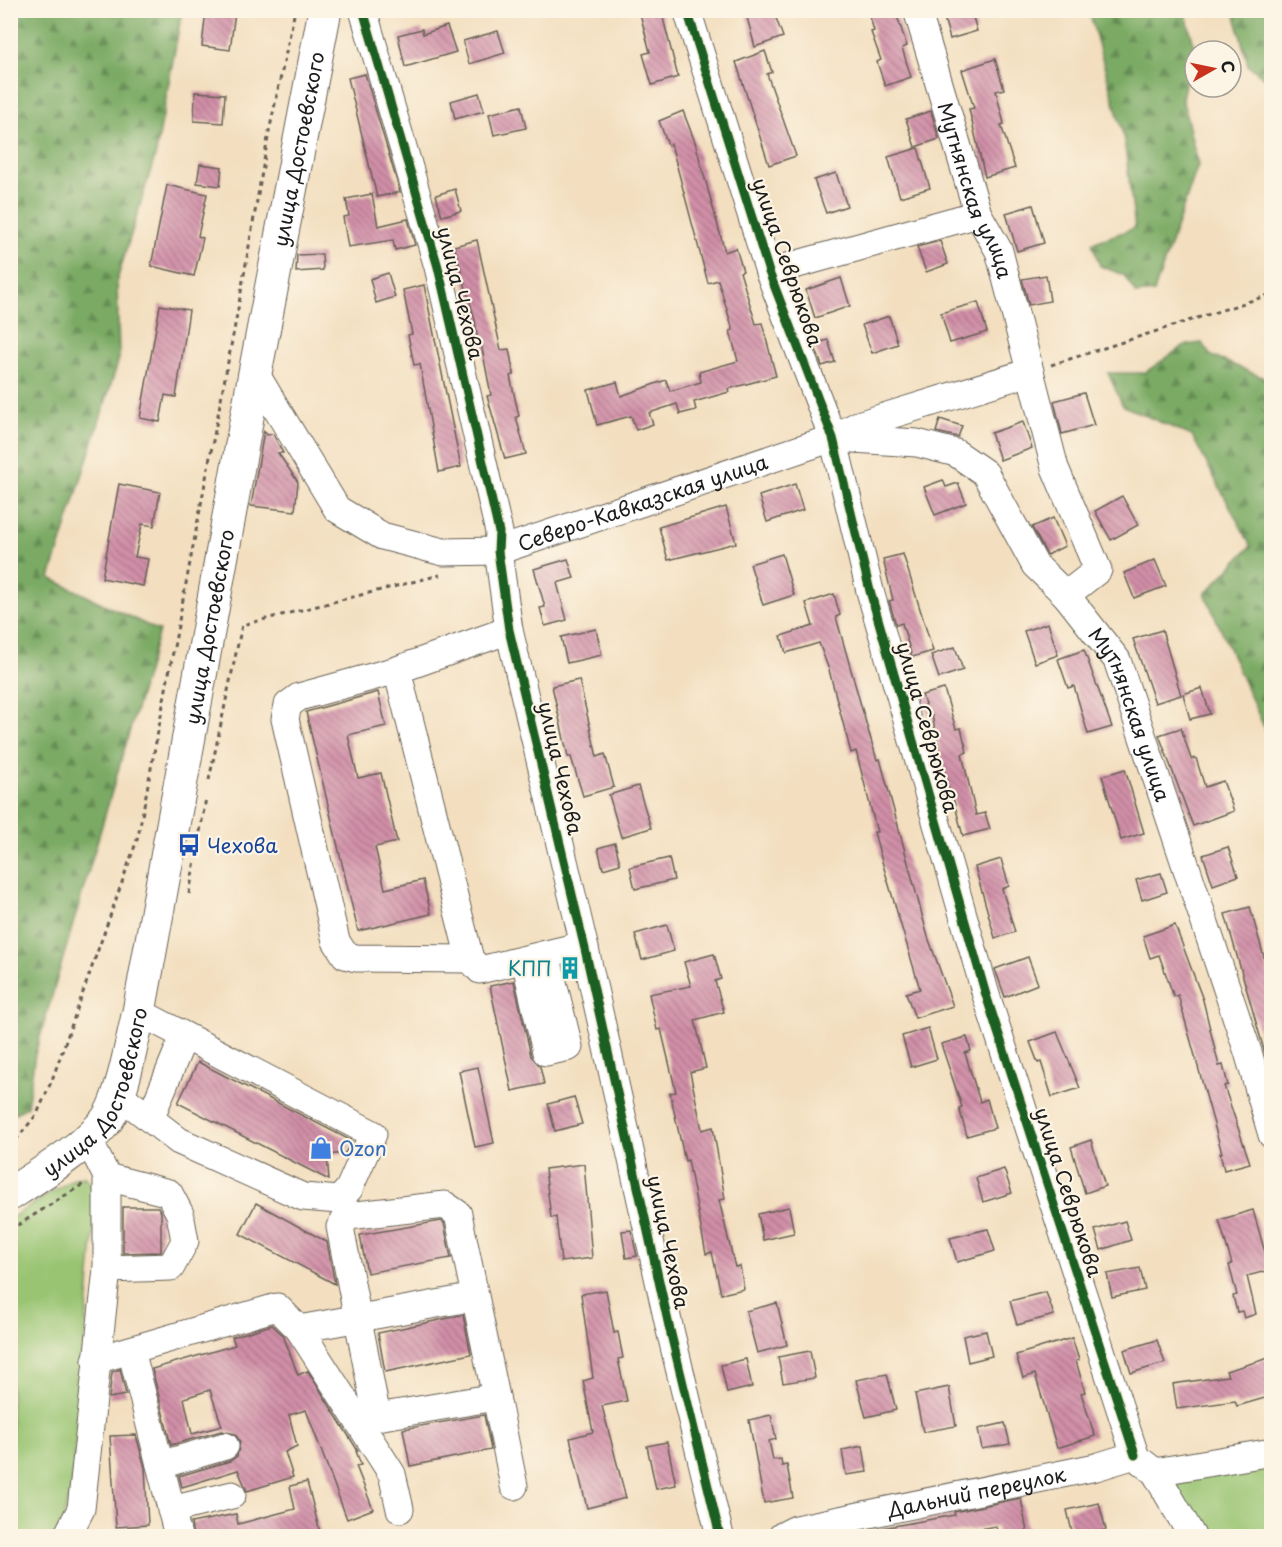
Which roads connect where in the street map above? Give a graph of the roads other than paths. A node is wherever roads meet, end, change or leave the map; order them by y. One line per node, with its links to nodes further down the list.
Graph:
1 (325, 10): 7 (main road, улица Достоевского)
2 (363, 10): 10 (street, улица Чехова)
3 (687, 10): 6 (street, улица Севрюкова)
4 (917, 10): 5 (street, Мутнянская улица)
5 (978, 214): 6 (street); 8 (street, Мутнянская улица)
6 (769, 272): 9 (street, улица Севрюкова)
7 (255, 372): 10 (street, Северо-Кавказская улица); 16 (main road, улица Достоевского)
8 (1030, 372): 9 (street, Северо-Кавказская улица); 11 (street, Мутнянская улица)
9 (833, 438): 10 (street, Северо-Кавказская улица); 11 (street, Мутнянская улица); 33 (street, улица Севрюкова)
10 (498, 551): 12 (street, улица Чехова)
11 (1066, 594): 20 (street, Мутнянская улица)
12 (509, 630): 13 (street); 14 (street, улица Чехова)
13 (397, 670): 15 (street); 15 (street)
14 (585, 949): 15 (street); 42 (street, улица Чехова)
15 (470, 958)
16 (139, 1012): 17 (street); 18 (main road, улица Достоевского)
17 (184, 1036): 19 (street); 19 (street)
18 (118, 1094): 19 (street); 21 (main road, улица Достоевского)
19 (150, 1119)
20 (1272, 1135)
21 (87, 1137): 22 (street); 23 (main road, улица Достоевского)
22 (105, 1173): 24 (street); 24 (street)
23 (10, 1194)
24 (107, 1269): 29 (street)
25 (475, 1297): 26 (street); 26 (street); 30 (street)
26 (357, 1319): 27 (street); 30 (street)
27 (299, 1329): 28 (street); 38 (street)
28 (131, 1350): 29 (street); 34 (street)
29 (96, 1360): 40 (street)
30 (496, 1397): 36 (street)
31 (225, 1446): 34 (street)
32 (1272, 1452): 35 (street)
33 (1134, 1455): 35 (street); 43 (street, Дальний переулок)
34 (160, 1465): 39 (street)
35 (1155, 1472): 44 (street)
36 (514, 1486)
37 (232, 1495): 39 (street)
38 (400, 1509)
39 (171, 1510): 41 (street)
40 (67, 1536)
41 (178, 1536)
42 (720, 1536)
43 (782, 1536)
44 (1192, 1536)

